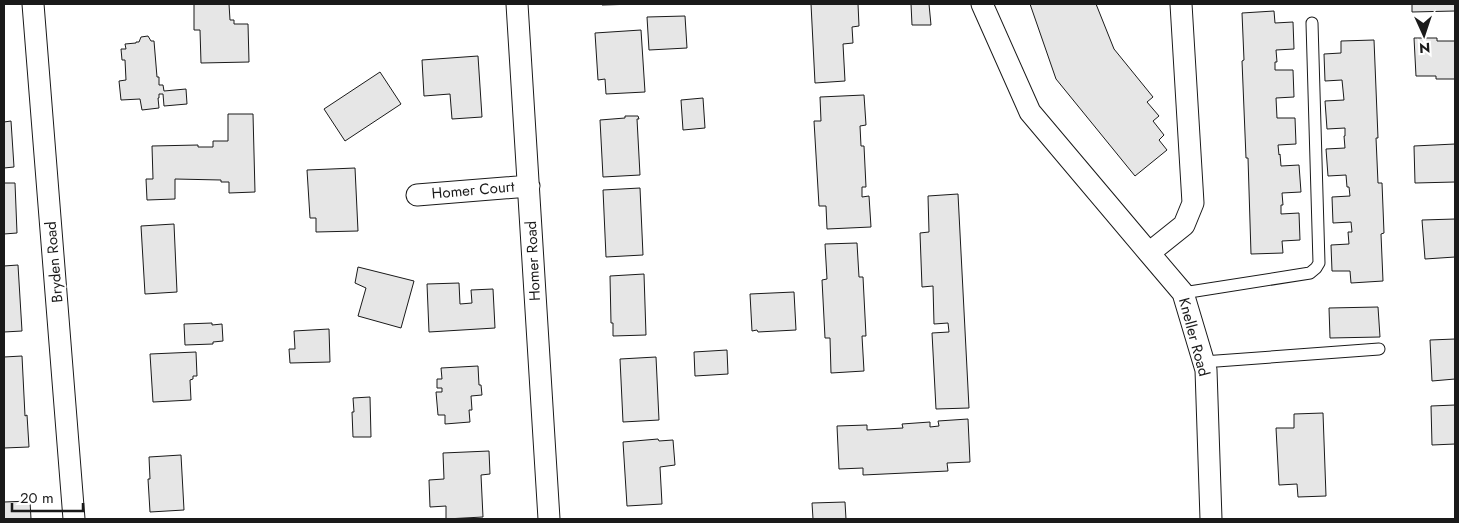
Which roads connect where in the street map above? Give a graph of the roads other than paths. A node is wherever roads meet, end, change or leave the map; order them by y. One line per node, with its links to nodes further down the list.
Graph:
1 (33, 4): 12 (street, Bryden Road)
2 (517, 4): 6 (street, Homer Road)
3 (1181, 4): 8 (street)
4 (986, 12): 8 (street, Kneller Road)
5 (1312, 23): 9 (lane)
6 (529, 186): 7 (street, Homer Court); 13 (street, Homer Road)
7 (417, 195)
8 (1149, 253): 9 (street, Kneller Road)
9 (1183, 293): 11 (street, Kneller Road)
10 (1379, 349): 11 (lane)
11 (1203, 362): 14 (street, Kneller Road)
12 (74, 519)
13 (549, 519)
14 (1211, 519)

